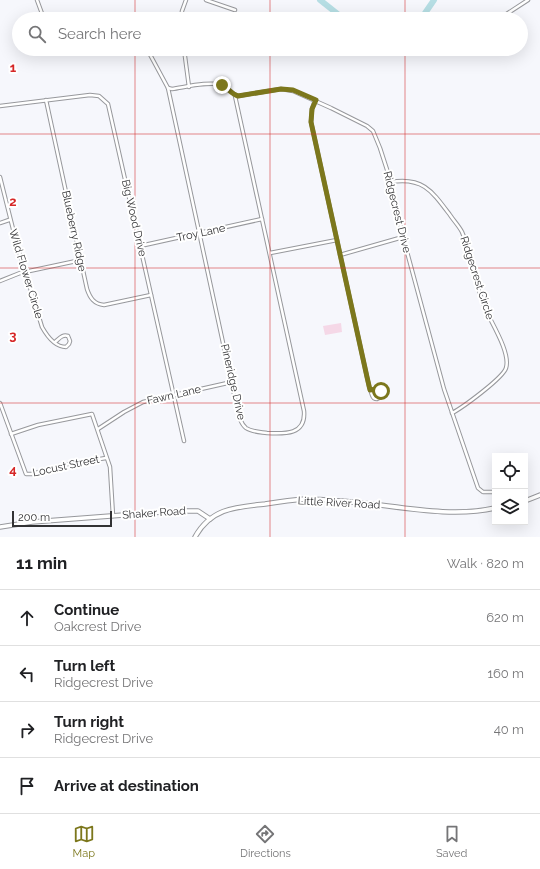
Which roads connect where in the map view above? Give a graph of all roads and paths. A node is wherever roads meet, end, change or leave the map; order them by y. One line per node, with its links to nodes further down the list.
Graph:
1 (37, 0): 6 (street)
2 (186, 0): 7 (street)
3 (206, 0): 5 (street)
4 (528, 0): 8 (street)
5 (234, 10)
6 (41, 12)
7 (182, 12)
8 (510, 12)
9 (151, 56): 12 (street, Pineridge Drive)
10 (185, 56): 11 (street)
11 (189, 87): 12 (street); 13 (street)
12 (168, 88): 22 (street, Pineridge Drive)
13 (235, 96): 15 (street, Ridgecrest Drive); 20 (street, Pineridge Drive)
14 (46, 100): 16 (street, Big Wood Drive); 25 (street, Big Wood Drive); 28 (street, Blueberry Ridge)
15 (316, 100): 18 (street, Ridgecrest Drive); 24 (street)
16 (0, 106)
17 (0, 177): 19 (street, Wild Flower Circle)
18 (390, 182): 23 (street, Ridgecrest Drive); 37 (street, Ridgecrest Circle)
19 (9, 220): 21 (street); 29 (street, Wild Flower Circle)
20 (262, 220): 22 (street, Troy Lane); 26 (street, Pineridge Drive)
21 (0, 223)
22 (199, 233): 25 (street, Troy Lane); 33 (street, Pineridge Drive)
23 (403, 237): 27 (street); 37 (street, Ridgecrest Drive)
24 (337, 240): 26 (street); 27 (street)
25 (140, 246): 31 (street, Big Wood Drive)
26 (270, 253): 33 (street, Pineridge Drive)
27 (340, 254): 34 (street)
28 (81, 260): 29 (street); 31 (street, Blueberry Ridge)
29 (25, 272): 30 (street); 32 (street, Wild Flower Circle)
30 (0, 281)
31 (151, 295): 35 (street, Big Wood Drive)
32 (54, 342): 32 (street)
33 (232, 382): 35 (street, Fawn Lane)
34 (370, 390): 34 (street)
35 (173, 395): 38 (street, Fawn Lane); 40 (street, Big Wood Drive)
36 (0, 403): 39 (street)
37 (452, 413): 42 (street, Ridgecrest Drive)
38 (98, 429): 39 (street); 41 (street)
39 (12, 434): 41 (street, Locust Street)
40 (184, 441)
41 (106, 458): 46 (street)
42 (492, 492)
43 (540, 495): 44 (main road)
44 (528, 500)
45 (492, 509): 47 (main road, Little River Road)
46 (113, 516): 47 (main road, Shaker Road); 48 (main road, Shaker Road)
47 (210, 519): 49 (main road, Little River Road)
48 (0, 526)
49 (195, 537)

